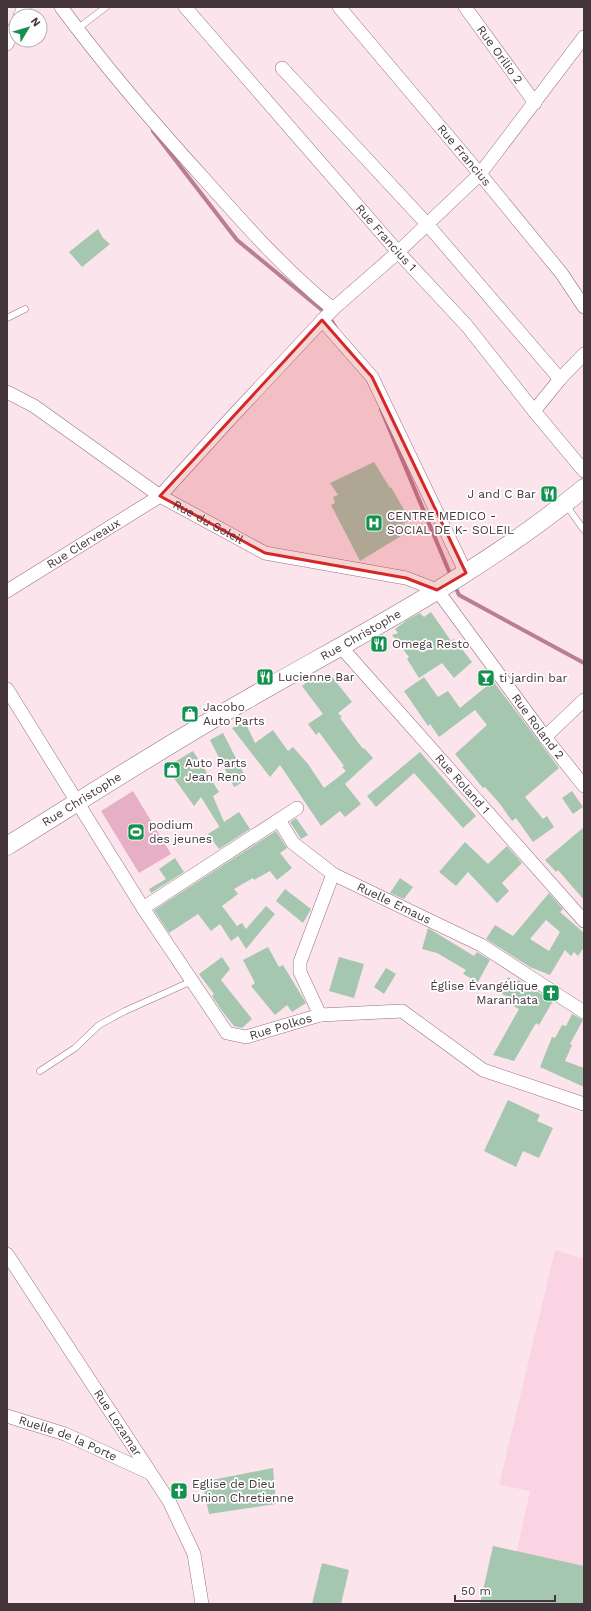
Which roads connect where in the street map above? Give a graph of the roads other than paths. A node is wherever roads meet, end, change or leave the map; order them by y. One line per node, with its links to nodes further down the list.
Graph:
1 (61, 7): 6 (street)
2 (106, 7): 6 (lane)
3 (185, 7): 12 (street, Rue Francius 1)
4 (339, 7): 10 (street, Rue Francius)
5 (465, 7): 9 (street, Rue Orilio 2)
6 (78, 29): 15 (street)
7 (584, 37): 9 (street, Rue Clerveaux)
8 (282, 68): 11 (street)
9 (535, 103): 10 (street, Rue Clerveaux)
10 (480, 174): 11 (street, Rue Clerveaux); 13 (street, Rue Francius)
11 (427, 224): 12 (street, Rue Clerveaux); 19 (street)
12 (398, 252): 15 (street, Rue Clerveaux); 21 (street, Rue Francius 1)
13 (584, 307)
14 (25, 309): 16 (lane)
15 (333, 309): 17 (street, Rue Clerveaux)
16 (7, 318)
17 (322, 320): 24 (street, Rue Clerveaux); 27 (street)
18 (584, 354): 19 (street)
19 (560, 379): 21 (street)
20 (7, 392): 24 (street, Rue du Soleil)
21 (534, 411): 22 (street, Rue Francius 1)
22 (584, 471)
23 (584, 488): 25 (street, Rue Christophe)
24 (160, 496): 28 (street, Rue du Soleil); 29 (street, Rue Clerveaux)
25 (566, 504): 26 (lane); 27 (street, Rue Christophe)
26 (584, 530)
27 (466, 573): 28 (street, Rue Christophe)
28 (436, 590): 30 (street, Rue Christophe); 33 (street, Rue Roland 2)
29 (7, 592)
30 (340, 647): 35 (street, Rue Christophe); 41 (street, Rue Roland 1)
31 (7, 689): 35 (street, Rue Polkos)
32 (584, 700): 33 (street)
33 (546, 737): 34 (street, Rue Roland 2)
34 (584, 786)
35 (78, 803): 38 (street, Rue Christophe); 40 (street, Rue Polkos)
36 (297, 808): 37 (street)
37 (279, 820): 39 (street, Ruelle Emaus); 40 (street)
38 (7, 846)
39 (333, 874): 43 (street, Ruelle Emaus); 44 (street)
40 (143, 908): 42 (street, Rue Polkos)
41 (584, 921)
42 (192, 981): 44 (street, Rue Polkos); 45 (lane)
43 (584, 1012)
44 (320, 1015): 46 (street, Rue Polkos)
45 (40, 1071)
46 (584, 1104)
47 (7, 1254): 49 (street, Rue Lozamar)
48 (7, 1416): 49 (street, Ruelle de la Porte)
49 (150, 1473): 50 (street, Rue Lozamar)
50 (202, 1604)

